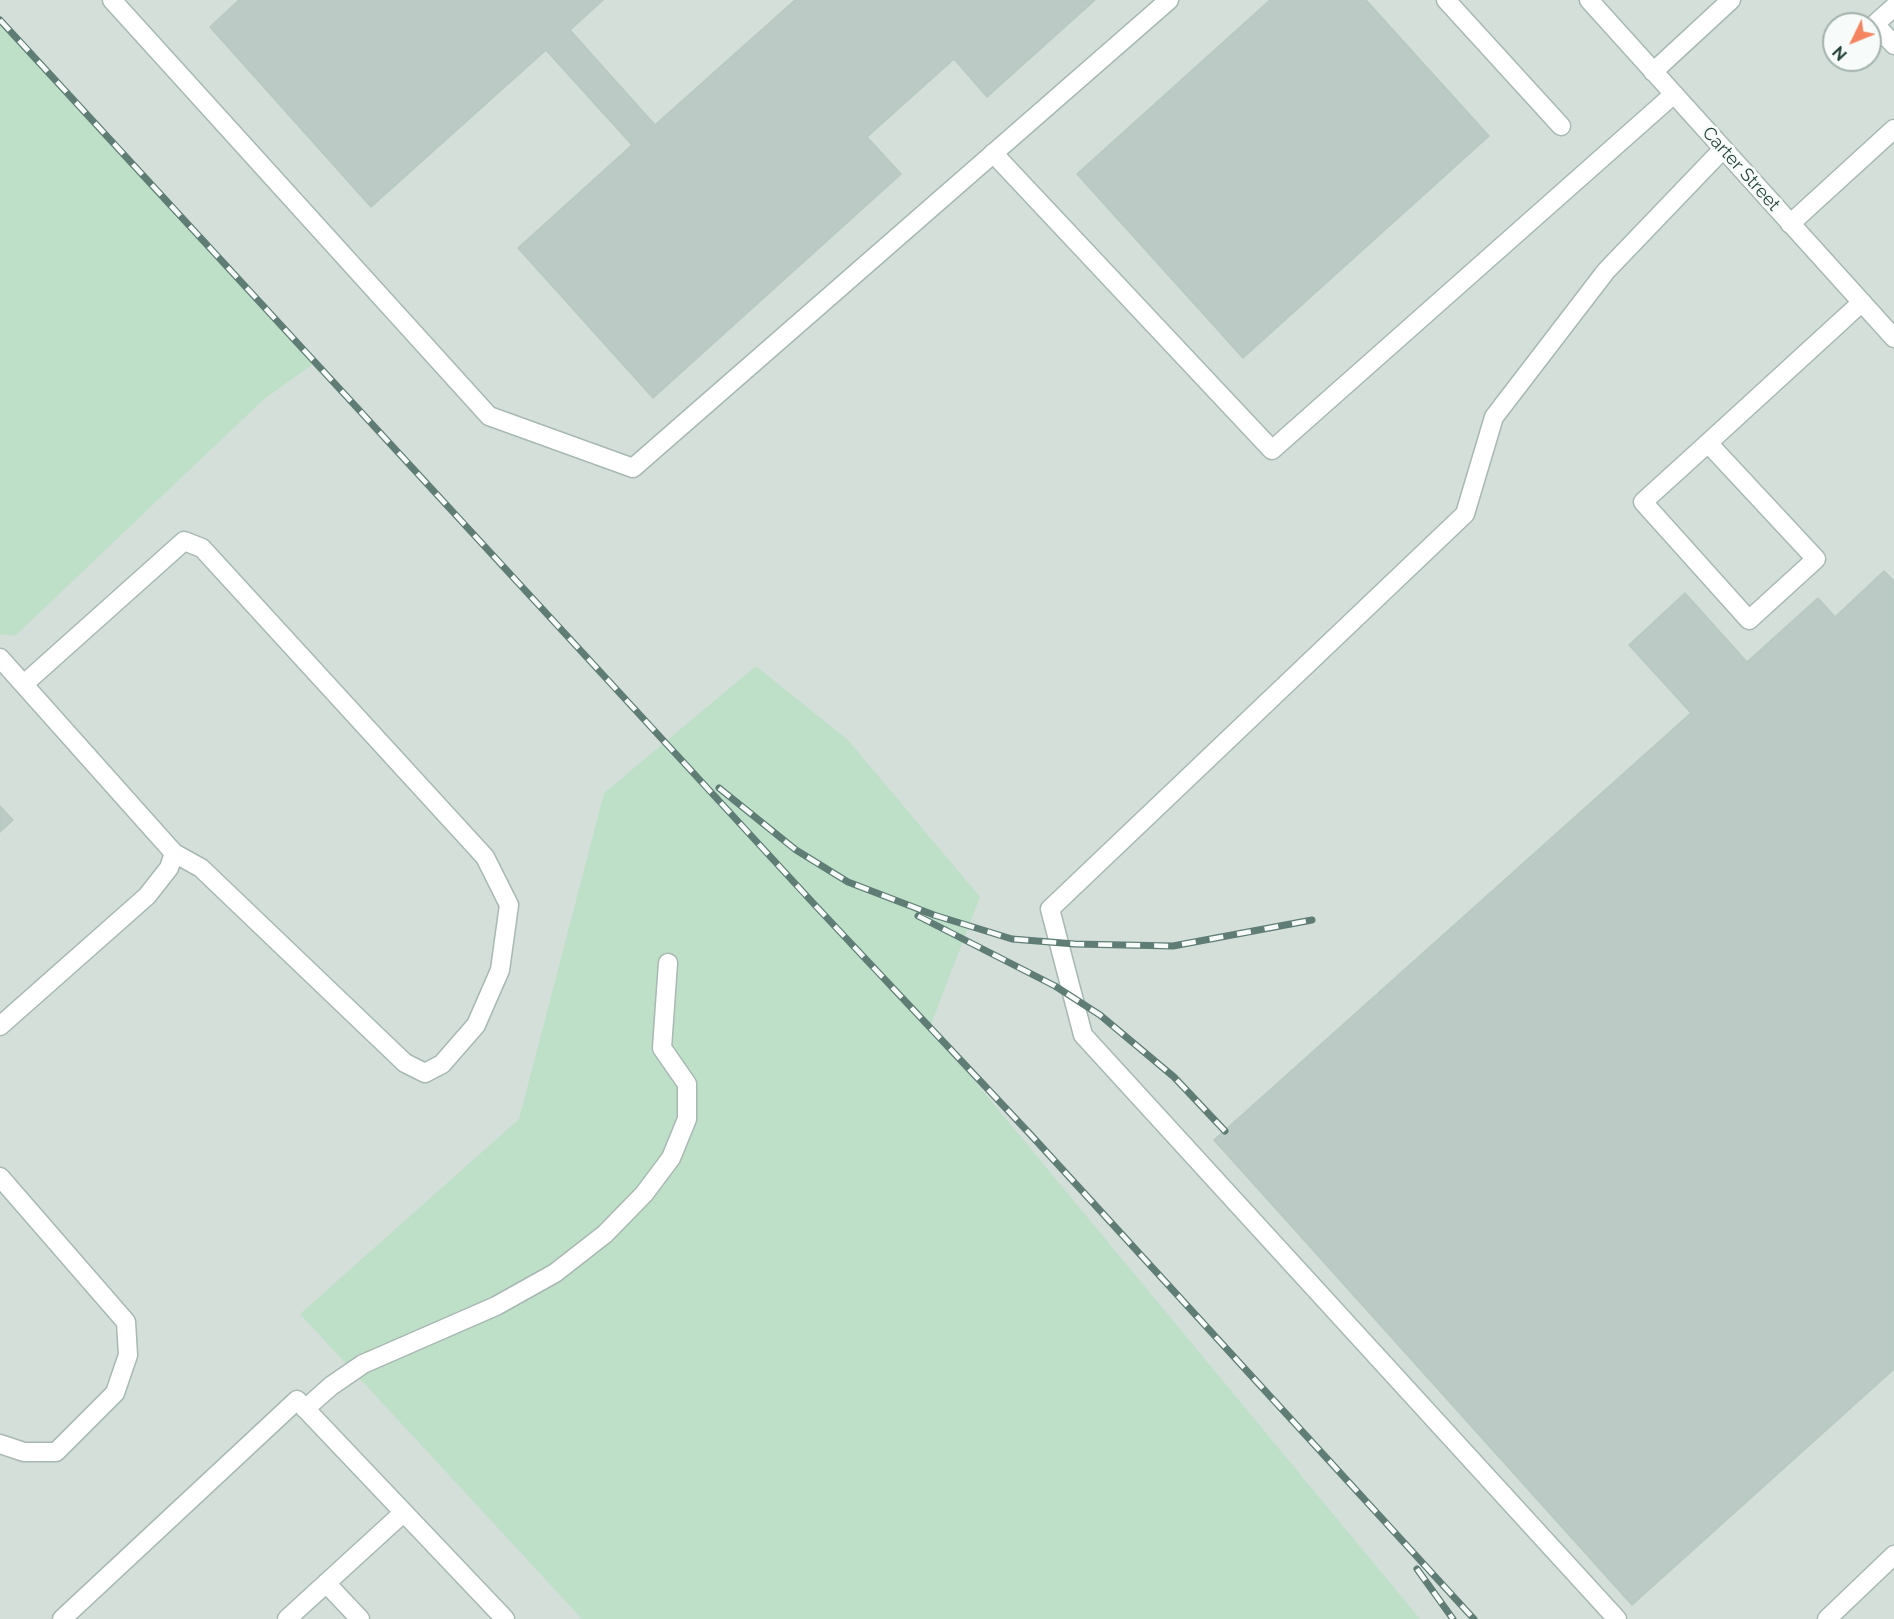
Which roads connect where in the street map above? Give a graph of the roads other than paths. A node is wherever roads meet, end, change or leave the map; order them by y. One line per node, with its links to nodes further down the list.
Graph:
1 (112, 0): 13 (street)
2 (1169, 0): 13 (street)
3 (1446, 0): 10 (street)
4 (1589, 0): 8 (street, Carter Street)
5 (1731, 0): 8 (street)
6 (1894, 7): 7 (street)
7 (1894, 45)
8 (1653, 72): 9 (street, Carter Street)
9 (1674, 94): 12 (street, Carter Street); 13 (street)
10 (1561, 126)
11 (1894, 129): 14 (street)
12 (1723, 149): 14 (street, Carter Street); 33 (street)
13 (993, 153)
14 (1790, 224): 15 (street, Carter Street)
15 (1862, 302): 16 (street, Carter Street); 17 (street)
16 (1894, 338)
17 (1708, 443): 17 (street)
18 (0, 658): 19 (street)
19 (24, 684): 20 (street); 20 (street)
20 (174, 853): 22 (street)
21 (668, 963): 24 (street)
22 (0, 1026)
23 (0, 1177): 25 (street)
24 (305, 1409): 26 (street); 29 (street)
25 (0, 1444)
26 (403, 1512): 28 (street); 32 (street)
27 (1894, 1555): 34 (street)
28 (326, 1583): 30 (street); 31 (street)
29 (62, 1619)
30 (287, 1619)
31 (360, 1619)
32 (505, 1619)
33 (1617, 1619)
34 (1827, 1619)

